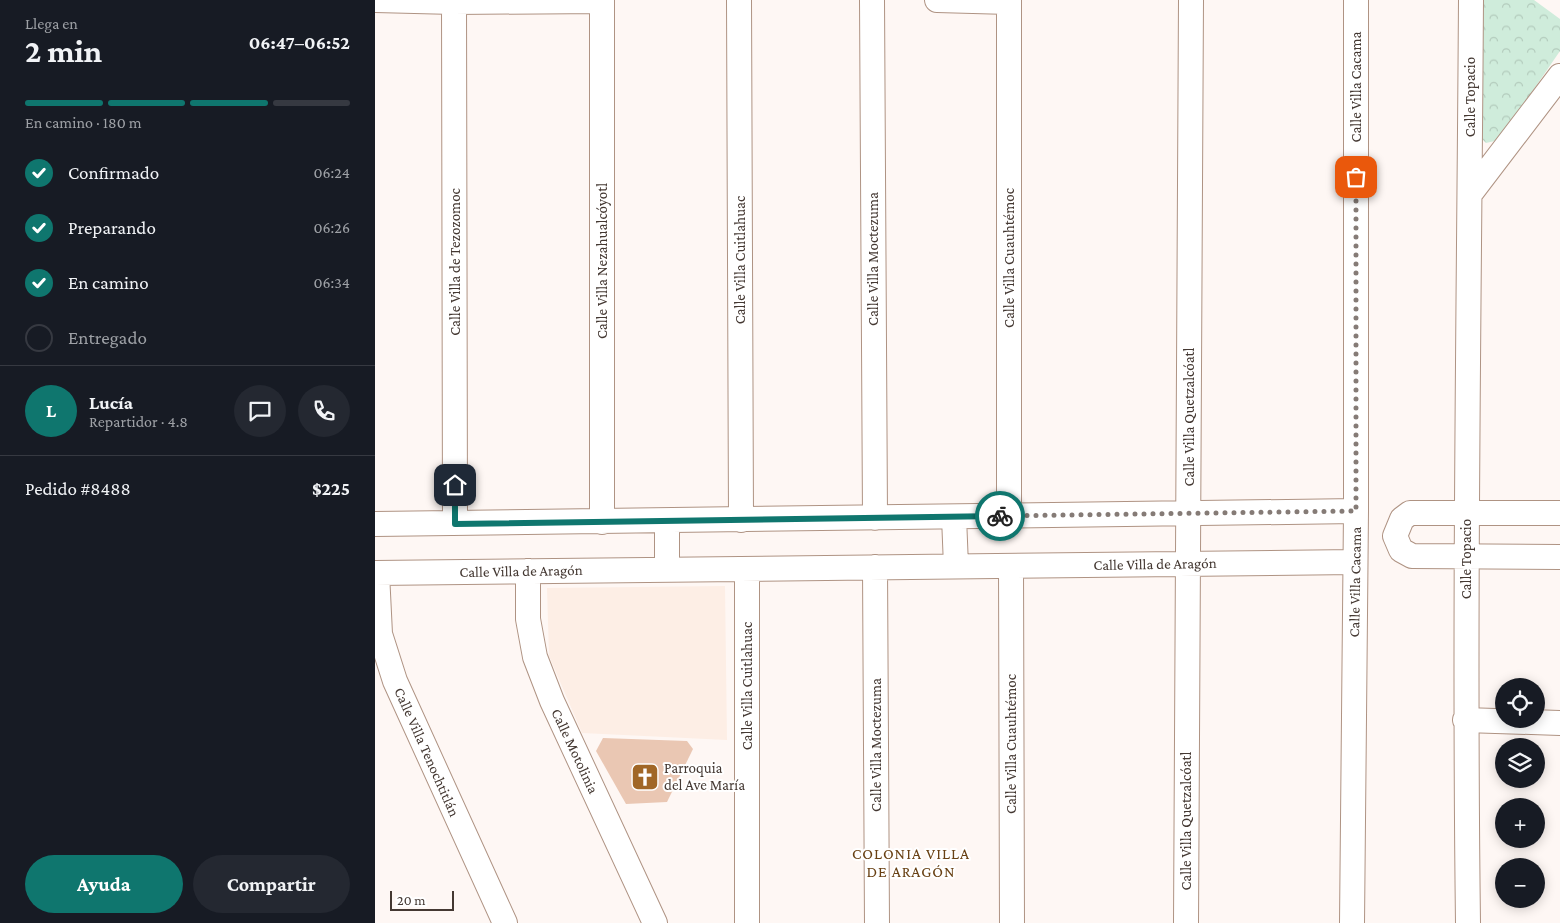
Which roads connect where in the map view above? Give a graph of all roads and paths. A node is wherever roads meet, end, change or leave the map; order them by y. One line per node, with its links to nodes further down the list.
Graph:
1 (375, 0): 8 (street)
2 (739, 0): 20 (street, Calle Villa Cuitlahuac)
3 (872, 0): 19 (street, Calle Villa Moctezuma)
4 (937, 0): 10 (street)
5 (1191, 0): 15 (street, Calle Villa Quetzalcóatl)
6 (1356, 0): 13 (street, Calle Villa Cacama)
7 (1471, 0): 12 (street, Calle Topacio)
8 (454, 1): 9 (street); 24 (street, Calle Villa de Tezozomoc)
9 (602, 1): 22 (street, Calle Villa Nezahualcóyotl)
10 (1009, 1): 17 (street, Calle Villa Cuauhtémoc)
11 (1560, 76): 12 (street)
12 (1470, 194): 16 (street, Calle Topacio)
13 (1356, 511): 15 (street); 27 (street, Calle Villa Cacama)
14 (1560, 513): 16 (street)
15 (1188, 514): 17 (street); 28 (street, Calle Villa Quetzalcóatl)
16 (1467, 514): 25 (street, Calle Topacio); 25 (street)
17 (1009, 516): 18 (street)
18 (954, 517): 19 (street); 29 (street)
19 (875, 518): 20 (street)
20 (741, 520): 21 (street)
21 (667, 521): 22 (street); 33 (street)
22 (602, 522): 24 (street)
23 (375, 524): 24 (street)
24 (455, 524)
25 (1466, 556): 26 (street); 36 (street, Calle Topacio)
26 (1560, 556)
27 (1355, 562): 28 (street, Calle Villa de Aragón); 44 (street, Calle Villa Cacama)
28 (1188, 564): 30 (street, Calle Villa de Aragón); 43 (street, Calle Villa Quetzalcóatl)
29 (956, 566): 30 (street, Calle Villa de Aragón); 31 (street, Calle Villa de Aragón)
30 (1011, 566): 42 (street, Calle Villa Cuauhtémoc)
31 (875, 567): 32 (street, Calle Villa de Aragón); 41 (street, Calle Villa Moctezuma)
32 (747, 569): 33 (street, Calle Villa de Aragón); 40 (street, Calle Villa Cuitlahuac)
33 (667, 570): 34 (street, Calle Villa de Aragón)
34 (528, 571): 35 (street, Calle Villa de Aragón); 39 (street, Calle Motolinia)
35 (376, 573): 38 (street, Calle Villa Tenochtitlán)
36 (1465, 720): 37 (street); 45 (street, Calle Topacio)
37 (1560, 723)
38 (505, 923)
39 (655, 923)
40 (747, 923)
41 (877, 923)
42 (1012, 923)
43 (1186, 923)
44 (1351, 923)
45 (1468, 923)

